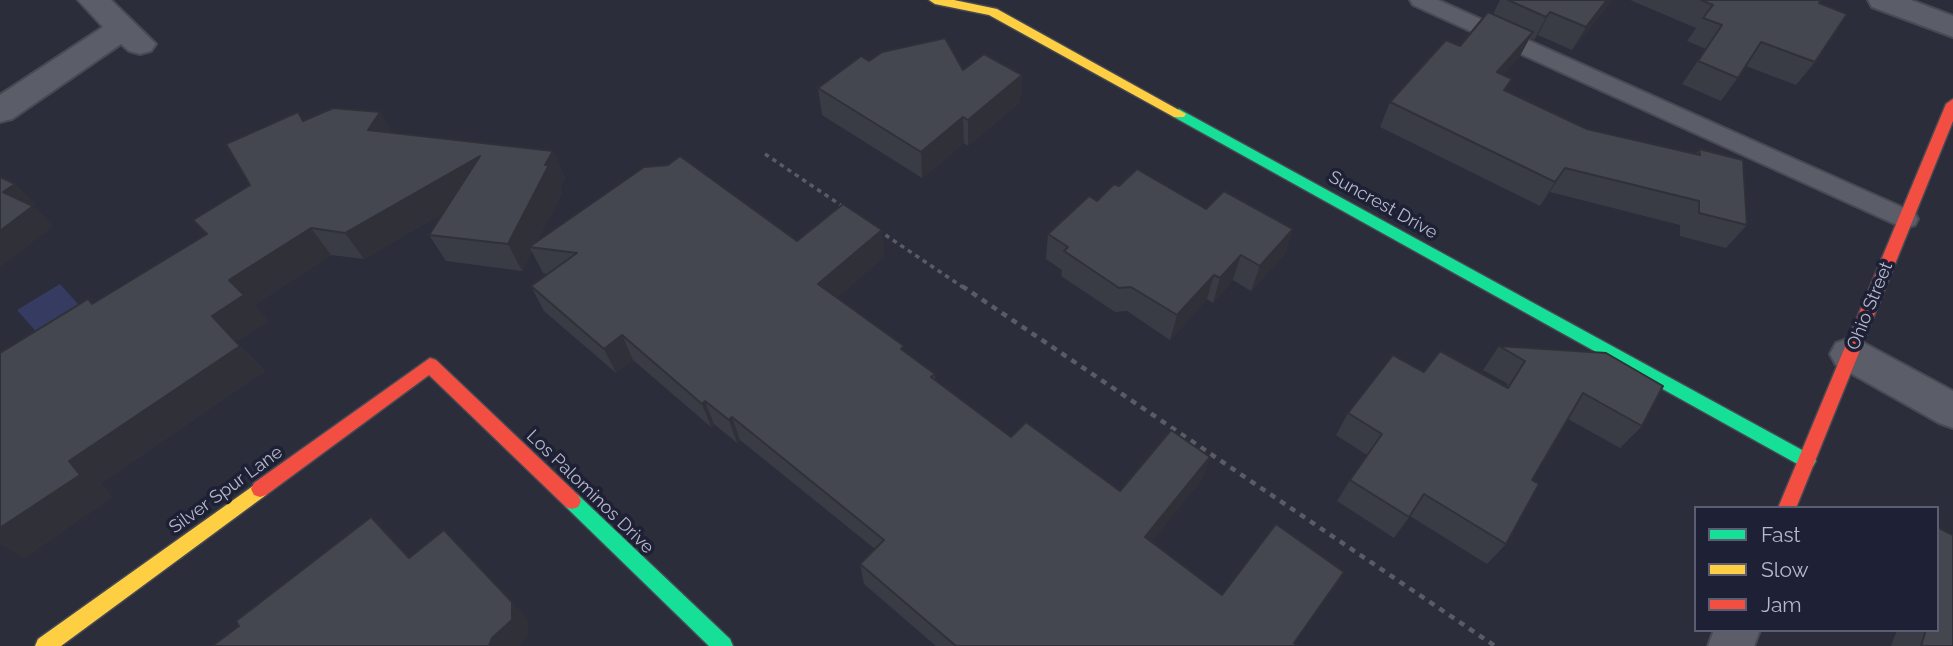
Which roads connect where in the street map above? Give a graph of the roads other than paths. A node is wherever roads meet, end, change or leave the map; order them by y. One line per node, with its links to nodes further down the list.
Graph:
1 (93, 0): 7 (street)
2 (935, 0): 12 (street, Suncrest Drive)
3 (1420, 0): 8 (lane)
4 (1882, 0): 5 (street)
5 (1953, 27)
6 (1953, 104): 8 (street, Ohio Street)
7 (0, 111)
8 (1906, 219): 9 (street, Ohio Street)
9 (1850, 354): 11 (street); 12 (street, Ohio Street)
10 (430, 365): 14 (street, Silver Spur Lane); 15 (street, Los Palominos Drive)
11 (1953, 411)
12 (1807, 460): 13 (street, Ohio Street)
13 (1788, 506)
14 (46, 646)
15 (723, 646)

